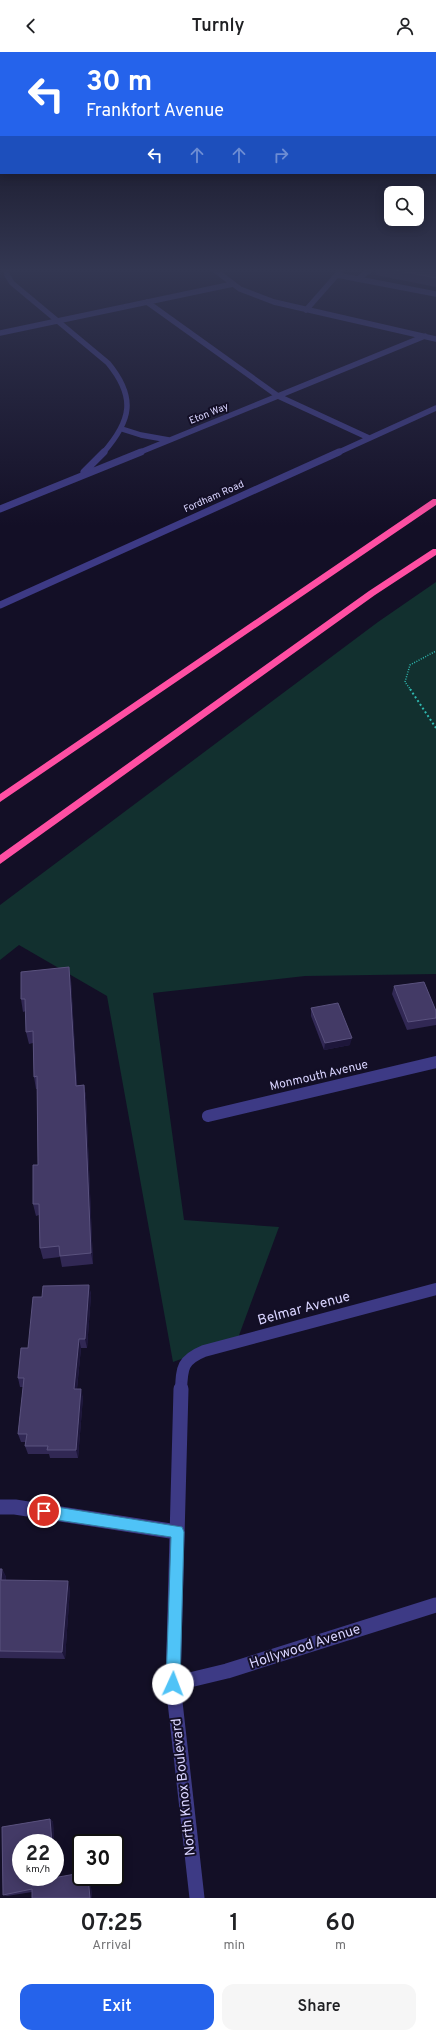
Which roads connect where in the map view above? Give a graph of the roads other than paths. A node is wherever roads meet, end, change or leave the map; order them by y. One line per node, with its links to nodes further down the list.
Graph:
1 (97, 354): 6 (street)
2 (220, 354): 4 (street)
3 (380, 354): 4 (street, Eton Way)
4 (278, 396): 7 (street); 8 (street, Eton Way)
5 (436, 408): 7 (street, Fordham Road)
6 (122, 429): 8 (street); 9 (street)
7 (369, 438): 13 (street, Fordham Road)
8 (169, 440): 9 (street, Eton Way)
9 (82, 475): 11 (street, Eton Way)
10 (436, 501): 14 (highway)
11 (0, 509)
12 (436, 551): 15 (highway)
13 (0, 605)
14 (0, 799)
15 (0, 860)
16 (436, 1062): 17 (street, Monmouth Avenue)
17 (208, 1116)
18 (436, 1289): 19 (street, Belmar Avenue)
19 (184, 1364): 21 (street, North Knox Boulevard)
20 (0, 1507): 21 (street)
21 (177, 1532): 23 (street, North Knox Boulevard)
22 (436, 1605): 23 (street, Hollywood Avenue)
23 (173, 1684): 24 (street, North Knox Boulevard)
24 (197, 1898)

